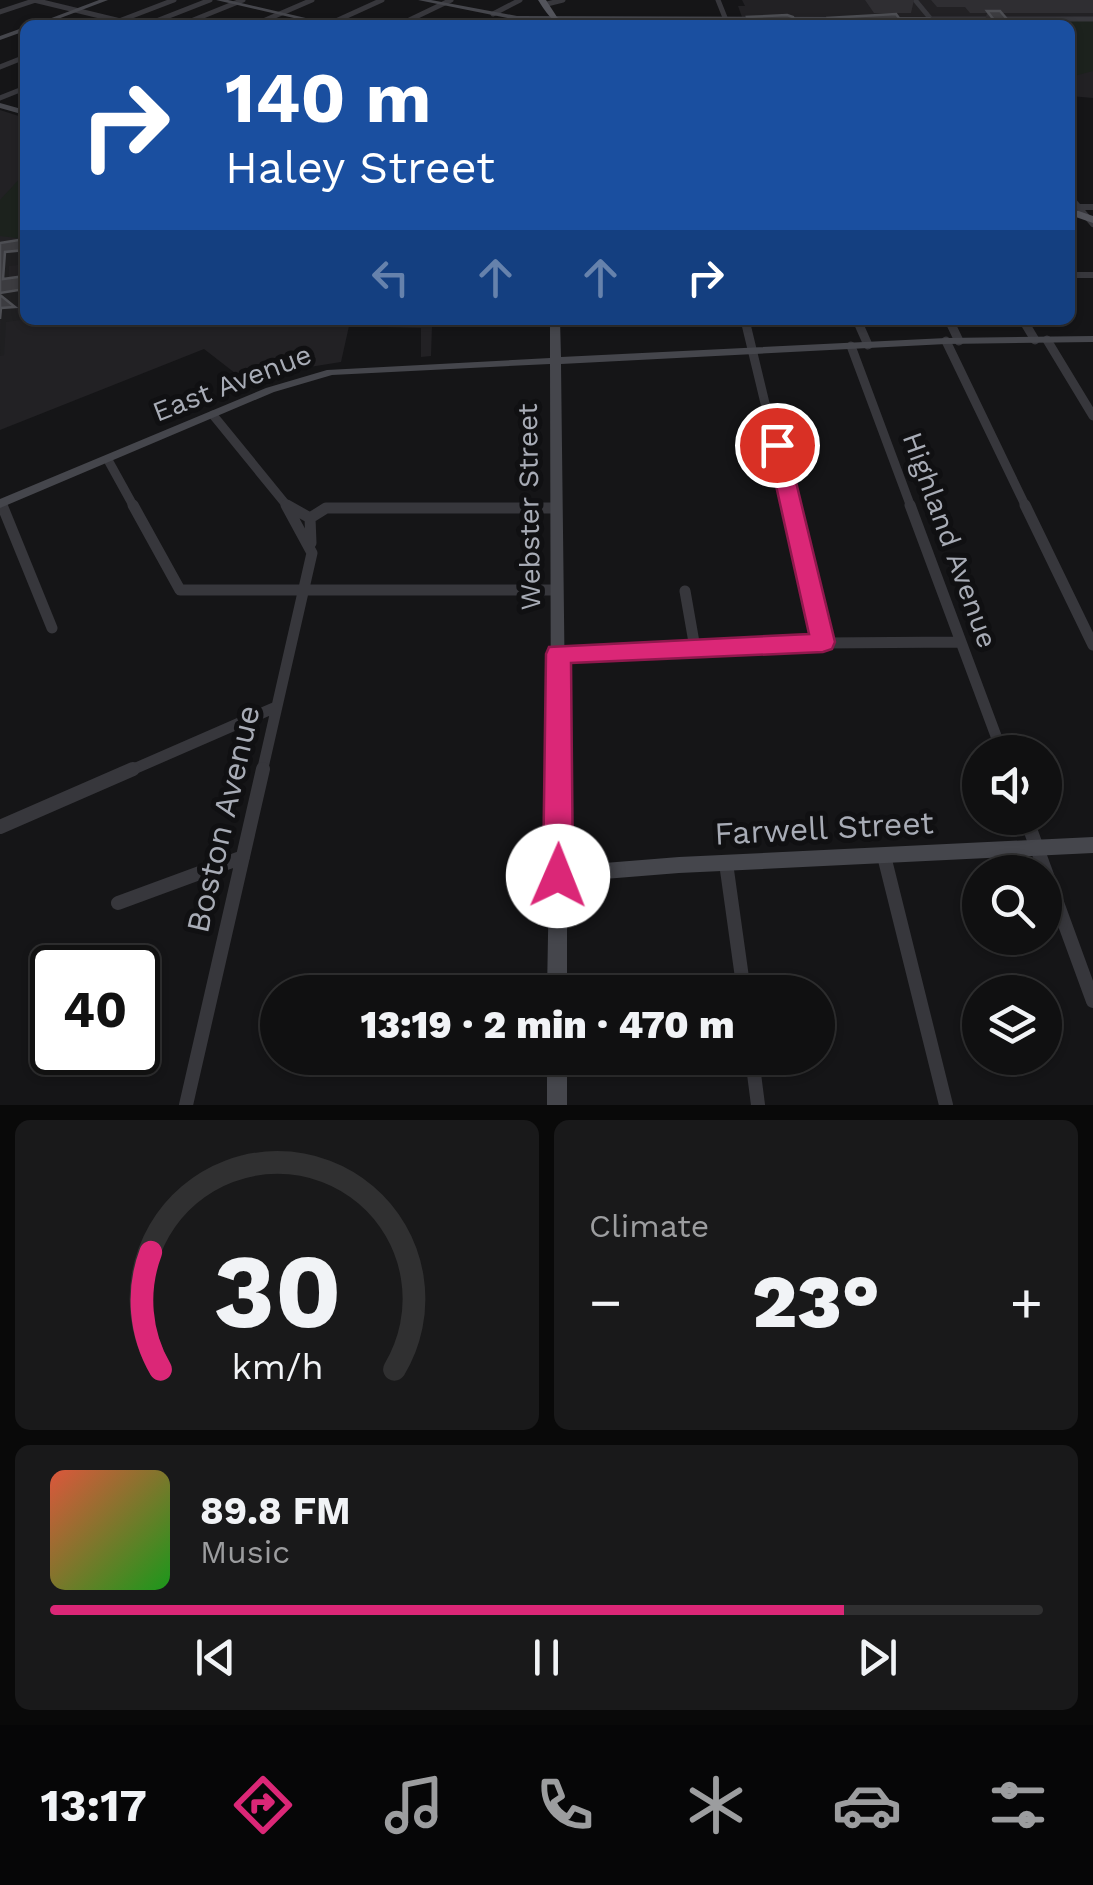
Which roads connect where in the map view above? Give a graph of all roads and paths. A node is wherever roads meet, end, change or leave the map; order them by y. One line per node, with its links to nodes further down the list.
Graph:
1 (35, 0): 16 (street); 17 (street)
2 (105, 0): 16 (main road)
3 (174, 0): 25 (street)
4 (210, 0): 26 (street)
5 (219, 0): 13 (main road)
6 (312, 0): 18 (street)
7 (382, 0): 30 (street)
8 (421, 0): 15 (main road)
9 (451, 0): 15 (street)
10 (520, 0): 19 (street)
11 (563, 0): 14 (street)
12 (915, 0): 36 (street)
13 (239, 2): 18 (main road); 27 (street)
14 (544, 2)
15 (442, 4): 19 (main road); 31 (street)
16 (77, 10): 23 (main road); 24 (street)
17 (0, 12)
18 (280, 14): 28 (street); 29 (main road)
19 (493, 14): 32 (main road); 33 (main road)
20 (862, 19): 34 (main road)
21 (873, 19): 35 (main road)
22 (1093, 19): 37 (street)
23 (50, 20)
24 (116, 20)
25 (123, 20)
26 (159, 20)
27 (194, 20)
28 (266, 20)
29 (307, 20)
30 (340, 20)
31 (409, 20)
32 (483, 20)
33 (539, 20)
34 (817, 20)
35 (893, 20)
36 (931, 20)
37 (1040, 20)
38 (556, 325): 49 (main road, Webster Street)
39 (746, 325): 48 (street)
40 (859, 325): 46 (street)
41 (950, 325): 45 (street)
42 (1028, 325): 43 (street)
43 (1041, 340): 44 (main road, East Avenue); 45 (main road, East Avenue); 51 (street)
44 (1093, 340)
45 (953, 341): 46 (main road, East Avenue); 64 (street)
46 (868, 345): 47 (main road, East Avenue)
47 (851, 346): 48 (main road, East Avenue); 63 (street, Highland Avenue)
48 (753, 351): 49 (main road, East Avenue); 62 (street)
49 (556, 361): 50 (main road, East Avenue); 55 (main road, Webster Street)
50 (213, 415): 52 (main road, East Avenue); 53 (street)
51 (1093, 416)
52 (108, 460): 54 (main road, East Avenue); 59 (street)
53 (284, 503): 56 (street); 57 (street)
54 (1, 504): 61 (street)
55 (556, 508): 56 (street); 58 (main road, Webster Street)
56 (310, 518): 57 (street, Boston Avenue)
57 (311, 544): 59 (street, Boston Avenue)
58 (558, 590): 59 (street); 66 (main road, Webster Street)
59 (303, 591): 67 (street, Boston Avenue)
60 (685, 591): 65 (street)
61 (52, 628)
62 (823, 642): 63 (street); 65 (street)
63 (961, 642): 68 (street, Highland Avenue)
64 (1093, 645)
65 (695, 648): 66 (street)
66 (558, 654): 76 (main road, Webster Street)
67 (276, 707): 69 (street); 74 (street, Boston Avenue)
68 (996, 735)
69 (0, 826)
70 (1032, 835): 72 (street)
71 (1093, 845): 72 (main road, Farwell Street)
72 (1036, 848): 73 (main road, Farwell Street); 80 (street)
73 (884, 856): 75 (main road, Farwell Street); 86 (street)
74 (243, 857): 77 (street); 83 (street, Boston Avenue)
75 (726, 863): 76 (main road, Farwell Street); 79 (street)
76 (558, 876): 78 (main road, Webster Street)
77 (118, 903)
78 (557, 975)
79 (742, 975)
80 (1093, 1001)
81 (556, 1075): 84 (main road)
82 (754, 1075): 85 (street)
83 (186, 1105)
84 (557, 1105)
85 (758, 1105)
86 (946, 1105)

